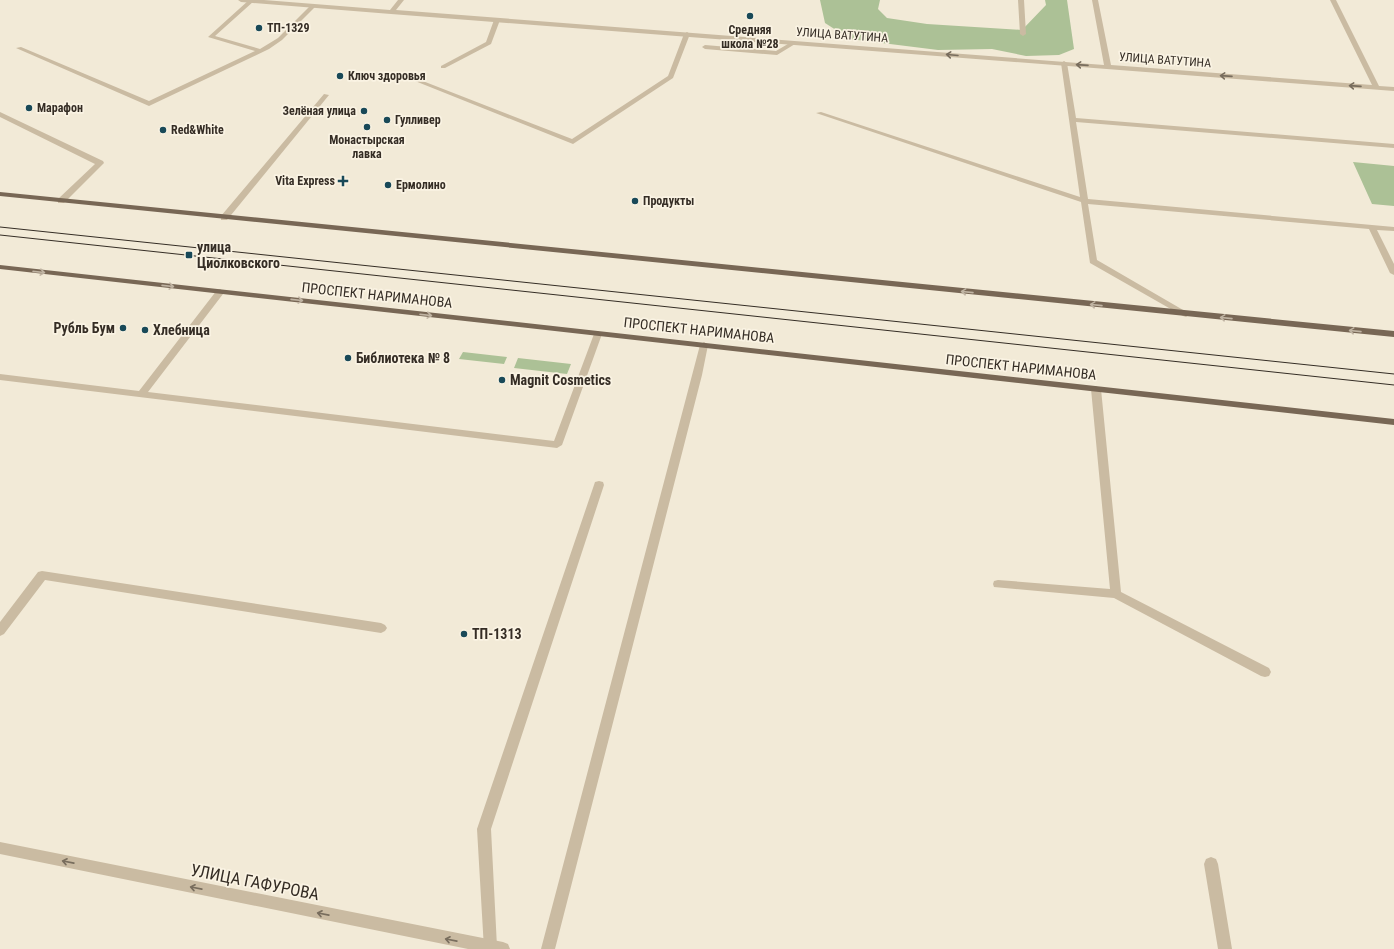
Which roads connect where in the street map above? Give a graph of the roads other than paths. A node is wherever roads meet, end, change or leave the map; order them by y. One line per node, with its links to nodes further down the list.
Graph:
1 (241, 0): 6 (street, УЛИЦА ВАТУТИНА)
2 (401, 0): 8 (street)
3 (1021, 0): 11 (street)
4 (1096, 0): 18 (street)
5 (1333, 0): 20 (street)
6 (251, 1): 7 (street, УЛИЦА ВАТУТИНА); 15 (street)
7 (313, 6): 8 (street, УЛИЦА ВАТУТИНА); 15 (street)
8 (391, 12): 9 (street, УЛИЦА ВАТУТИНА)
9 (497, 20): 10 (street, УЛИЦА ВАТУТИНА); 17 (street)
10 (687, 34): 12 (street, УЛИЦА ВАТУТИНА); 19 (street)
11 (1023, 34)
12 (793, 42): 13 (street); 16 (street, УЛИЦА ВАТУТИНА, one-way to 12)
13 (705, 47)
14 (19, 48): 15 (street)
15 (260, 51)
16 (1064, 63): 18 (street, УЛИЦА ВАТУТИНА, one-way to 16); 25 (street)
17 (443, 67)
18 (1108, 67): 20 (street, УЛИЦА ВАТУТИНА, one-way to 18)
19 (413, 79)
20 (1377, 88): 21 (street, УЛИЦА ВАТУТИНА)
21 (1394, 89)
22 (326, 95): 30 (street)
23 (819, 113): 29 (street)
24 (0, 114): 28 (street)
25 (1072, 120): 26 (street); 29 (street)
26 (1394, 146)
27 (0, 194): 28 (main road)
28 (61, 201): 30 (main road)
29 (1084, 201): 31 (street); 36 (street)
30 (224, 218): 36 (main road, one-way to 30)
31 (1372, 227): 32 (street); 34 (street)
32 (1394, 229)
33 (0, 267): 35 (main road, ПРОСПЕКТ НАРИМАНОВА, one-way to 35)
34 (1394, 273)
35 (220, 292): 37 (main road, ПРОСПЕКТ НАРИМАНОВА, one-way to 37); 42 (street)
36 (1186, 314): 38 (main road, one-way to 36)
37 (598, 334): 39 (main road, ПРОСПЕКТ НАРИМАНОВА); 42 (street)
38 (1394, 334)
39 (704, 345): 41 (main road, ПРОСПЕКТ НАРИМАНОВА); 53 (street)
40 (0, 377): 42 (street)
41 (1096, 389): 43 (main road, ПРОСПЕКТ НАРИМАНОВА); 46 (street)
42 (141, 395)
43 (1394, 422)
44 (599, 484): 52 (street)
45 (998, 584): 46 (street)
46 (1116, 594): 49 (street)
47 (380, 628): 48 (street)
48 (0, 631)
49 (1266, 672)
50 (0, 848): 52 (street, УЛИЦА ГАФУРОВА, one-way to 50)
51 (1211, 864): 54 (street)
52 (496, 948)
53 (548, 949)
54 (1225, 949)

